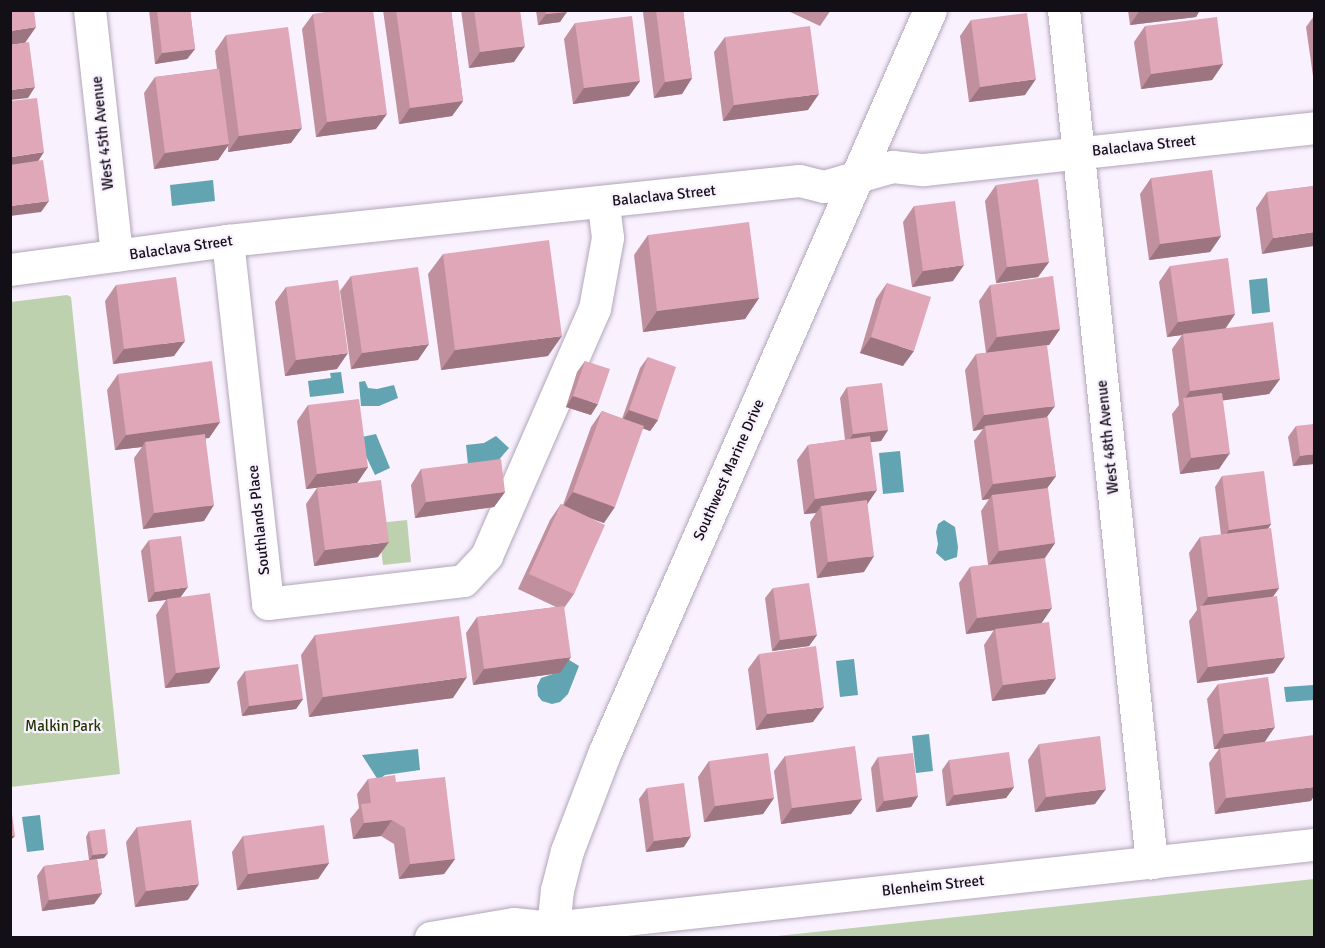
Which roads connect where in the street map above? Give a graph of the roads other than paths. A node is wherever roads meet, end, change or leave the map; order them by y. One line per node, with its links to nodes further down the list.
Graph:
1 (90, 10): 9 (street, West 45th Avenue)
2 (930, 10): 6 (main road, Southwest Marine Drive)
3 (1064, 10): 5 (street, West 48th Avenue)
4 (1314, 128): 5 (street, Balaclava Street)
5 (1080, 153): 6 (street, Balaclava Street); 12 (street, West 48th Avenue)
6 (858, 177): 7 (street, Balaclava Street); 13 (main road, Southwest Marine Drive)
7 (604, 203): 8 (street, Balaclava Street); 8 (street, Southlands Place)
8 (228, 241): 9 (street, Balaclava Street)
9 (117, 256): 10 (street, Balaclava Street)
10 (10, 270)
11 (1314, 845): 12 (street, Blenheim Street)
12 (1152, 863): 13 (street, Blenheim Street)
13 (544, 934): 14 (street, Blenheim Street)
14 (431, 938)

